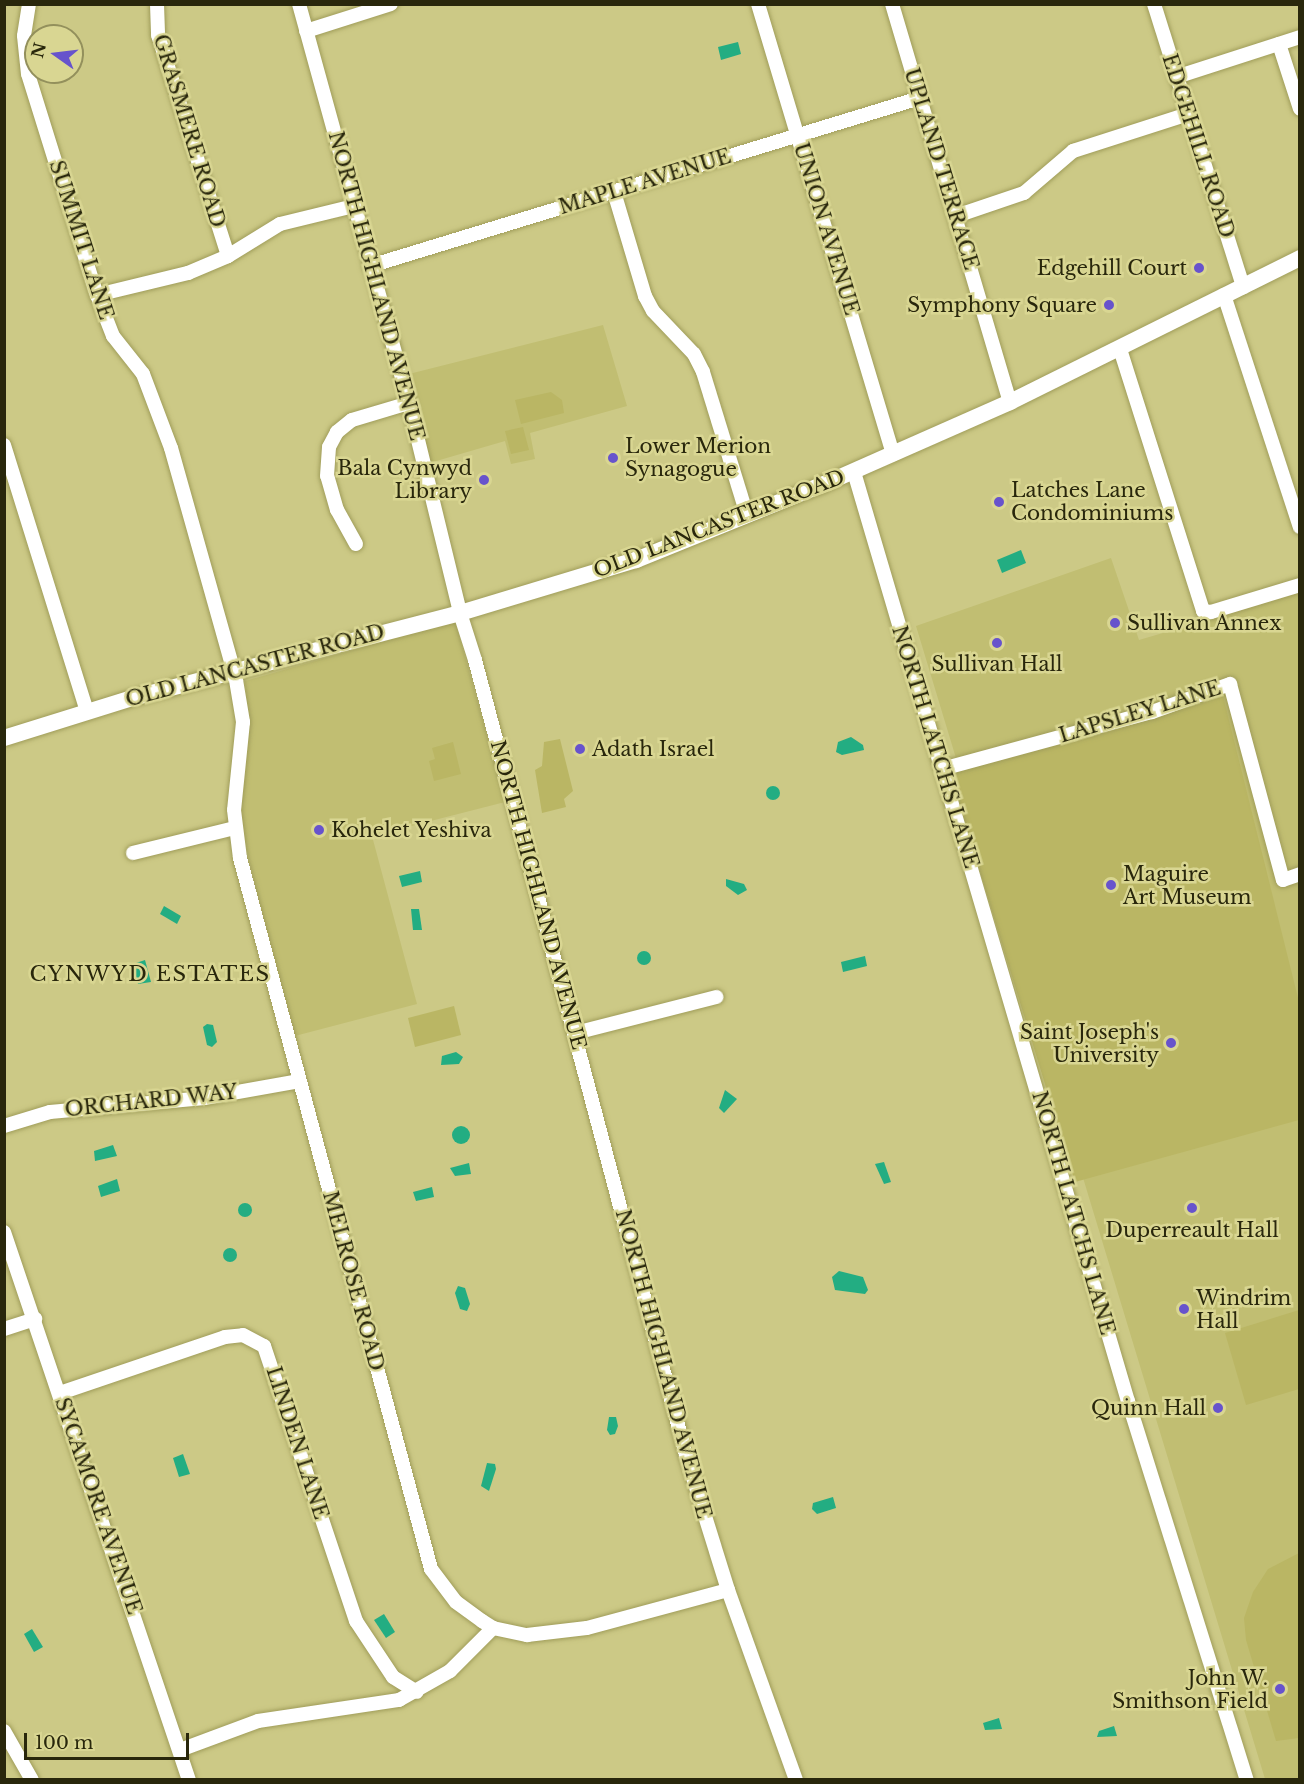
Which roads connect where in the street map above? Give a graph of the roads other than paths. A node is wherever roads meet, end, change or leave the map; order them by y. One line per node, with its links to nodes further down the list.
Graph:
1 (29, 4): 23 (street, SUMMIT LANE)
2 (157, 4): 19 (street, GRASMERE ROAD)
3 (299, 4): 8 (street, NORTH HIGHLAND AVENUE)
4 (391, 4): 8 (street)
5 (758, 4): 15 (street, UNION AVENUE)
6 (892, 4): 12 (street, UPLAND TERRACE)
7 (1154, 4): 11 (street, EDGEHILL ROAD)
8 (306, 31): 17 (street, NORTH HIGHLAND AVENUE)
9 (1299, 37): 10 (street)
10 (1279, 44): 11 (street); 13 (street)
11 (1176, 77): 14 (street, EDGEHILL ROAD)
12 (920, 98): 15 (street, MAPLE AVENUE); 18 (street, UPLAND TERRACE)
13 (1299, 109)
14 (1188, 114): 18 (street); 22 (street, EDGEHILL ROAD)
15 (797, 134): 16 (street, MAPLE AVENUE); 29 (street, UNION AVENUE)
16 (614, 192): 21 (street, MAPLE AVENUE); 31 (street)
17 (354, 206): 19 (street); 21 (street, NORTH HIGHLAND AVENUE)
18 (956, 216): 26 (street, UPLAND TERRACE)
19 (228, 256): 23 (street)
20 (1299, 258): 22 (main road, OLD LANCASTER ROAD)
21 (370, 266): 27 (street, NORTH HIGHLAND AVENUE)
22 (1243, 287): 24 (main road, OLD LANCASTER ROAD)
23 (97, 295): 36 (street, SUMMIT LANE)
24 (1224, 296): 25 (main road, OLD LANCASTER ROAD); 32 (street)
25 (1120, 349): 26 (main road, OLD LANCASTER ROAD); 34 (street)
26 (1010, 402): 29 (main road, OLD LANCASTER ROAD)
27 (409, 403): 33 (street); 35 (street, NORTH HIGHLAND AVENUE)
28 (4, 445): 37 (street)
29 (893, 454): 30 (main road, OLD LANCASTER ROAD)
30 (854, 472): 31 (main road, OLD LANCASTER ROAD); 39 (street, NORTH LATCHS LANE)
31 (747, 515): 35 (main road, OLD LANCASTER ROAD)
32 (1299, 527)
33 (356, 544)
34 (1299, 585)
35 (460, 613): 36 (main road, OLD LANCASTER ROAD); 44 (street, NORTH HIGHLAND AVENUE)
36 (232, 672): 37 (main road, OLD LANCASTER ROAD); 40 (street, MELROSE ROAD)
37 (87, 711): 38 (main road, OLD LANCASTER ROAD)
38 (4, 738)
39 (942, 769): 42 (street, LAPSLEY LANE); 61 (street, NORTH LATCHS LANE)
40 (235, 828): 41 (street); 45 (street, MELROSE ROAD)
41 (133, 853)
42 (1299, 874)
43 (716, 997): 44 (street)
44 (575, 1033): 51 (street, NORTH HIGHLAND AVENUE)
45 (299, 1081): 46 (street, ORCHARD WAY); 52 (street, MELROSE ROAD)
46 (4, 1126)
47 (4, 1232): 48 (street, SYCAMORE AVENUE)
48 (35, 1319): 49 (street); 50 (street, SYCAMORE AVENUE)
49 (4, 1329)
50 (60, 1393): 53 (street, LINDEN LANE); 57 (street, SYCAMORE AVENUE)
51 (728, 1590): 52 (street, MELROSE ROAD); 60 (street, NORTH HIGHLAND AVENUE)
52 (493, 1628): 54 (street)
53 (393, 1677): 54 (street, LINDEN LANE); 55 (street)
54 (417, 1692): 55 (street)
55 (389, 1702): 57 (street)
56 (4, 1731): 58 (street)
57 (180, 1750): 59 (street, SYCAMORE AVENUE)
58 (32, 1779)
59 (189, 1779)
60 (796, 1779)
61 (1247, 1779)

